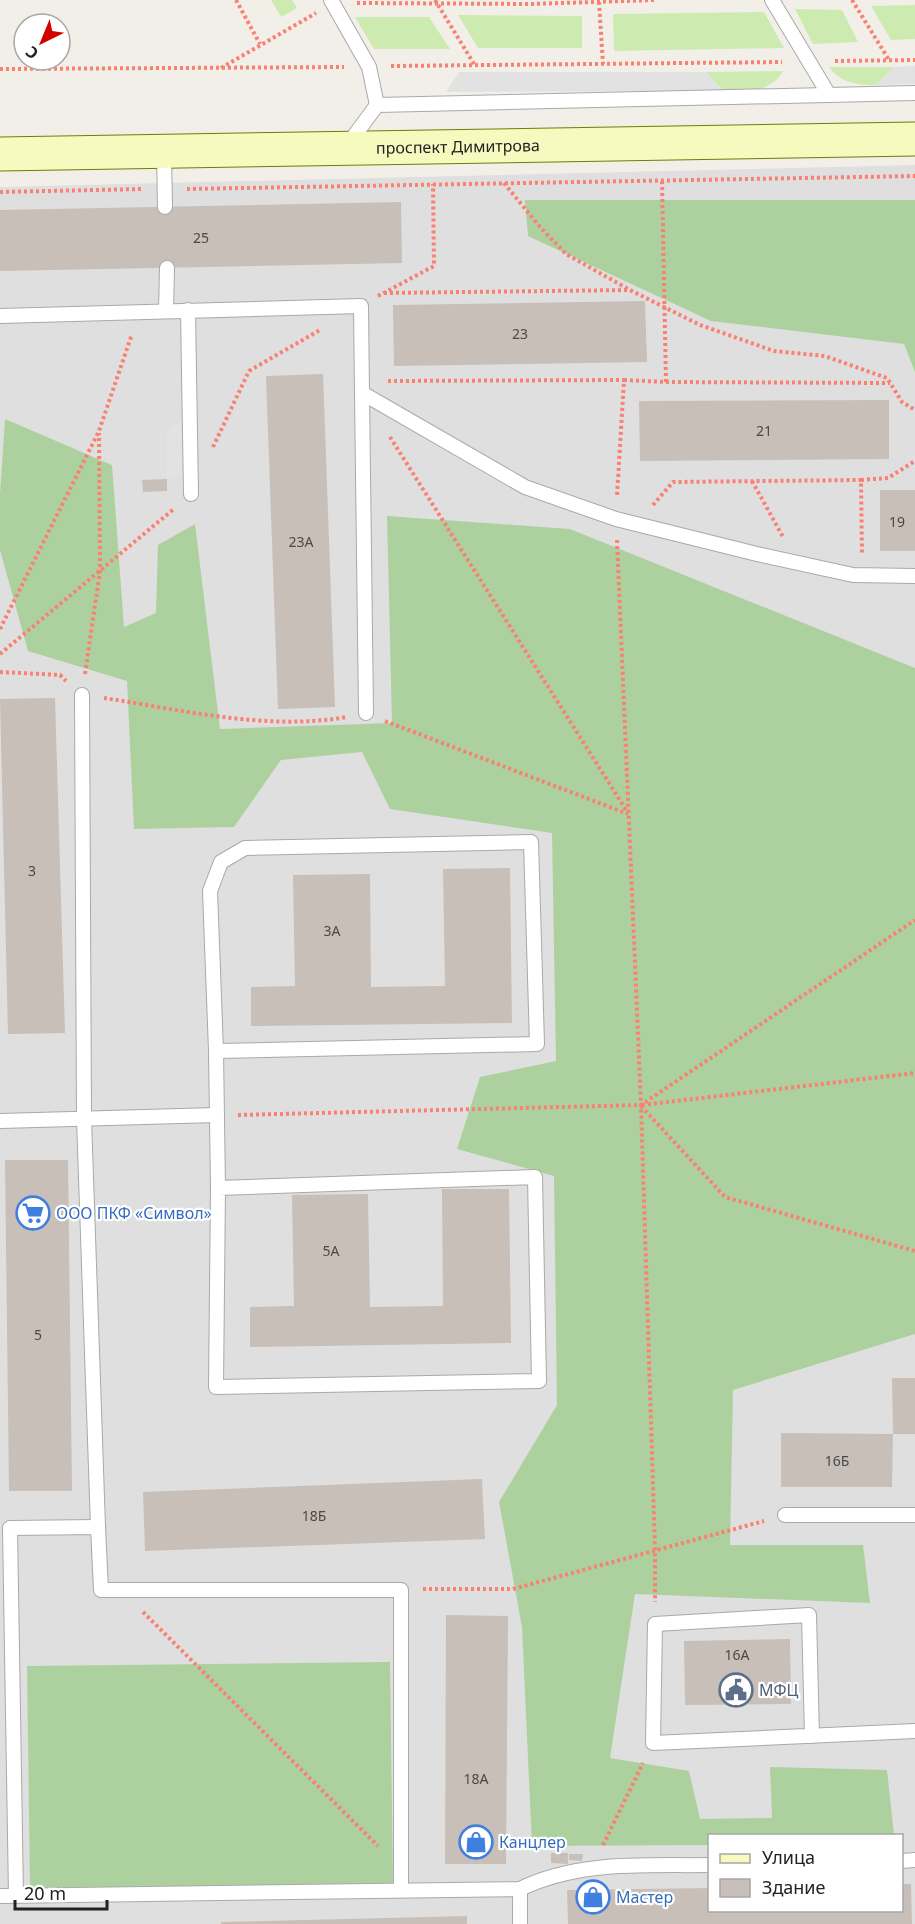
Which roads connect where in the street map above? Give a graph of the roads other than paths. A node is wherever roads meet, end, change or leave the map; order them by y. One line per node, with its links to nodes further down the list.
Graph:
1 (772, 0): 4 (lane)
2 (332, 2): 5 (lane)
3 (915, 93): 4 (lane)
4 (829, 95): 5 (lane)
5 (377, 105): 7 (lane)
6 (915, 139): 7 (main road, проспект Димитрова)
7 (345, 148): 8 (main road, проспект Димитрова)
8 (164, 152): 9 (main road, проспект Димитрова); 10 (lane)
9 (0, 154)
10 (165, 207)
11 (167, 268): 12 (lane)
12 (166, 310): 13 (lane); 14 (lane)
13 (188, 310): 15 (lane); 16 (lane)
14 (0, 316)
15 (362, 387): 17 (lane); 19 (lane)
16 (191, 494)
17 (915, 576)
18 (82, 695): 22 (lane)
19 (366, 713)
20 (216, 1051): 20 (lane); 21 (lane)
21 (217, 1115): 22 (lane); 24 (lane)
22 (84, 1119): 23 (lane); 27 (lane)
23 (0, 1121)
24 (218, 1188): 24 (lane)
25 (785, 1515): 26 (lane)
26 (915, 1515)
27 (98, 1527): 32 (lane); 34 (lane)
28 (915, 1731): 29 (lane)
29 (812, 1736): 29 (lane)
30 (708, 1865): 31 (lane)
31 (520, 1888): 32 (lane); 35 (lane)
32 (401, 1890): 34 (lane)
33 (0, 1896): 34 (lane)
34 (16, 1896)
35 (520, 1924)

